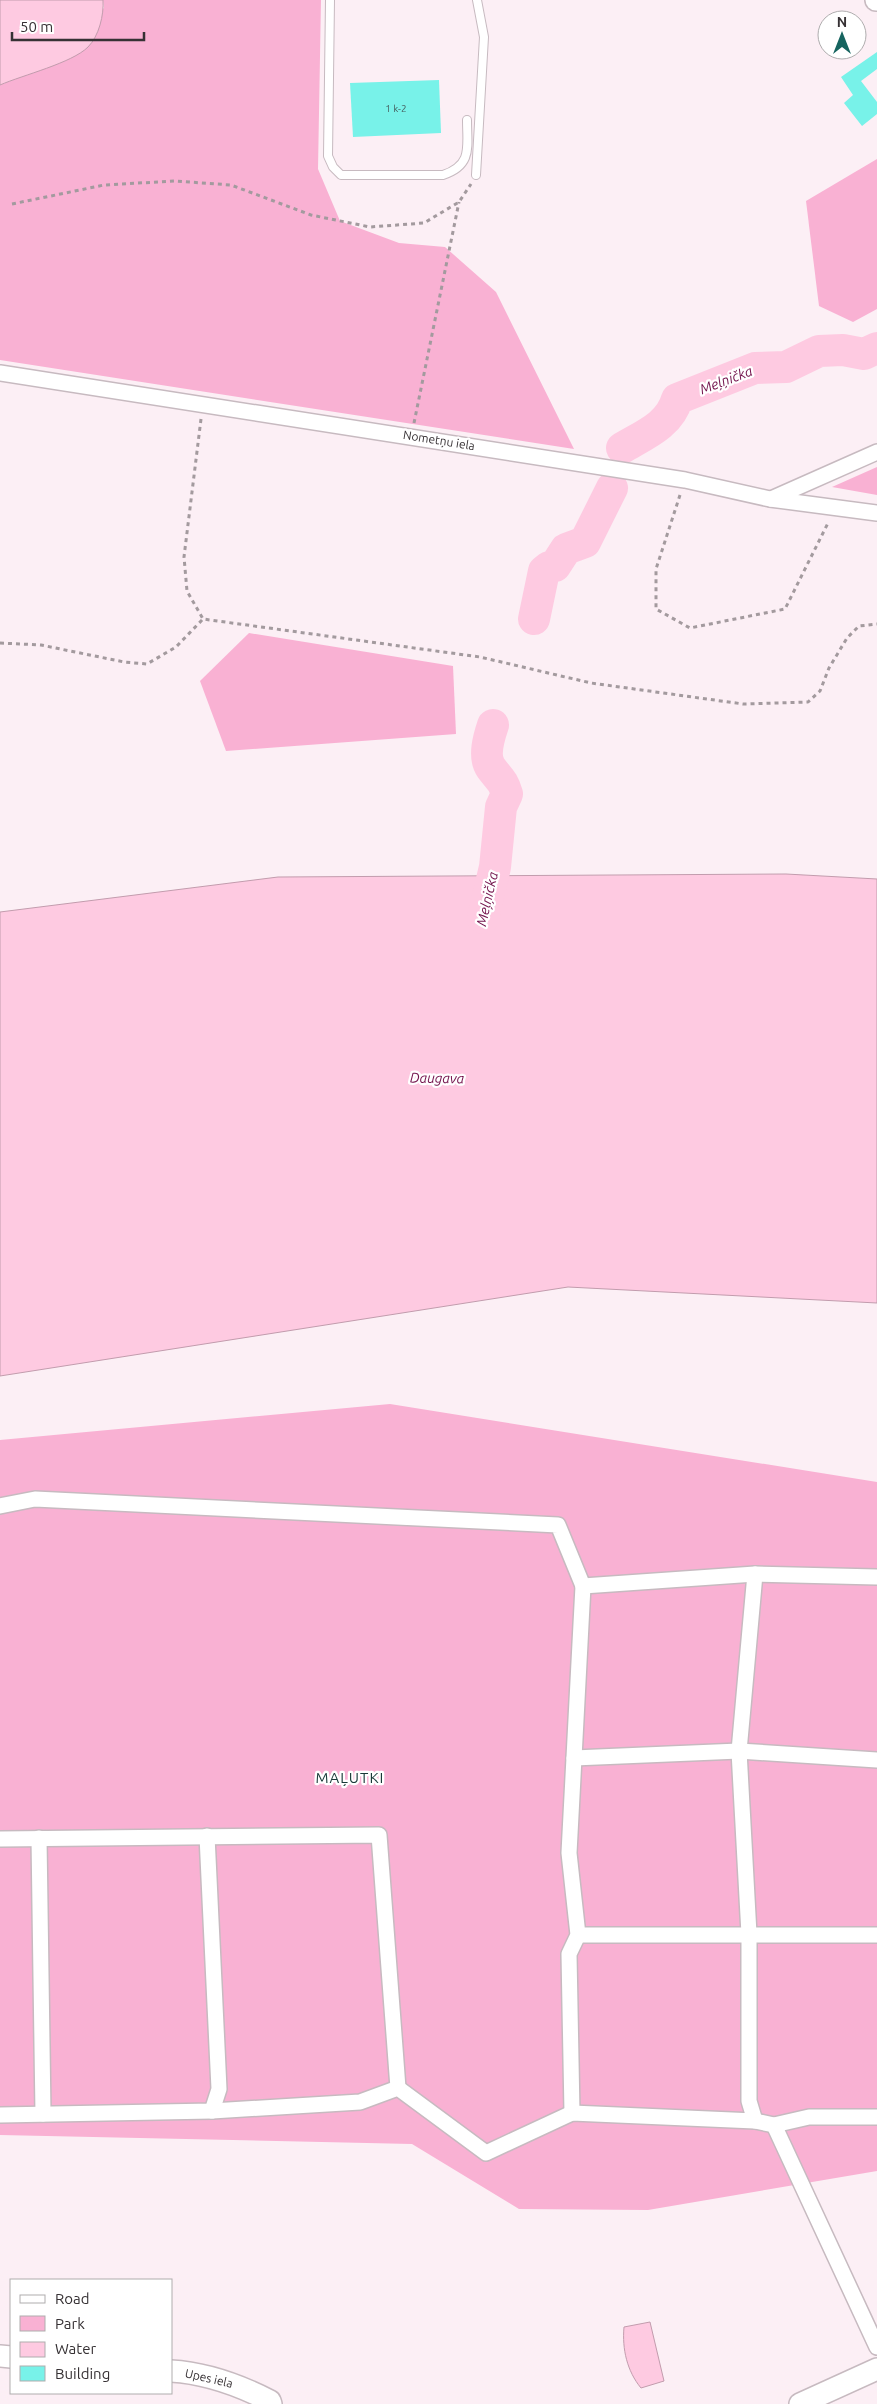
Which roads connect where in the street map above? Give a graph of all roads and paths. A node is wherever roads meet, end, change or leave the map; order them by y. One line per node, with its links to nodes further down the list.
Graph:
1 (330, 0): 3 (lane)
2 (477, 0): 4 (lane)
3 (467, 120)
4 (476, 174): 5 (path)
5 (459, 202): 6 (path); 9 (path)
6 (12, 204)
7 (0, 373): 8 (street, Nometņu iela)
8 (203, 404): 9 (street, Nometņu iela); 15 (path)
9 (412, 436): 11 (street, Nometņu iela)
10 (877, 452): 12 (street)
11 (685, 480): 12 (street, Nometņu iela); 13 (path)
12 (770, 499): 13 (street, Nometņu iela)
13 (836, 508): 14 (street, Nometņu iela)
14 (877, 513)
15 (203, 619): 16 (path); 17 (path)
16 (877, 624)
17 (0, 643)
18 (0, 1506): 21 (street)
19 (755, 1574): 20 (street); 21 (street); 22 (street)
20 (877, 1577)
21 (583, 1586): 23 (street)
22 (739, 1752): 23 (street); 24 (street); 28 (street)
23 (574, 1758): 30 (street)
24 (877, 1760)
25 (207, 1836): 26 (street); 31 (street); 32 (street)
26 (39, 1838): 27 (street); 34 (street)
27 (0, 1839)
28 (749, 1934): 29 (street); 30 (street); 37 (street)
29 (877, 1935)
30 (578, 1936): 33 (street)
31 (398, 2088): 32 (street); 33 (street)
32 (212, 2111): 34 (street)
33 (572, 2113): 37 (street)
34 (43, 2114): 35 (street)
35 (0, 2115)
36 (877, 2117): 38 (street)
37 (755, 2121): 38 (street)
38 (774, 2124): 39 (street)
39 (877, 2347)
40 (877, 2369): 43 (street)
41 (172, 2371): 42 (street, Upes iela)
42 (271, 2404)
43 (800, 2404)

